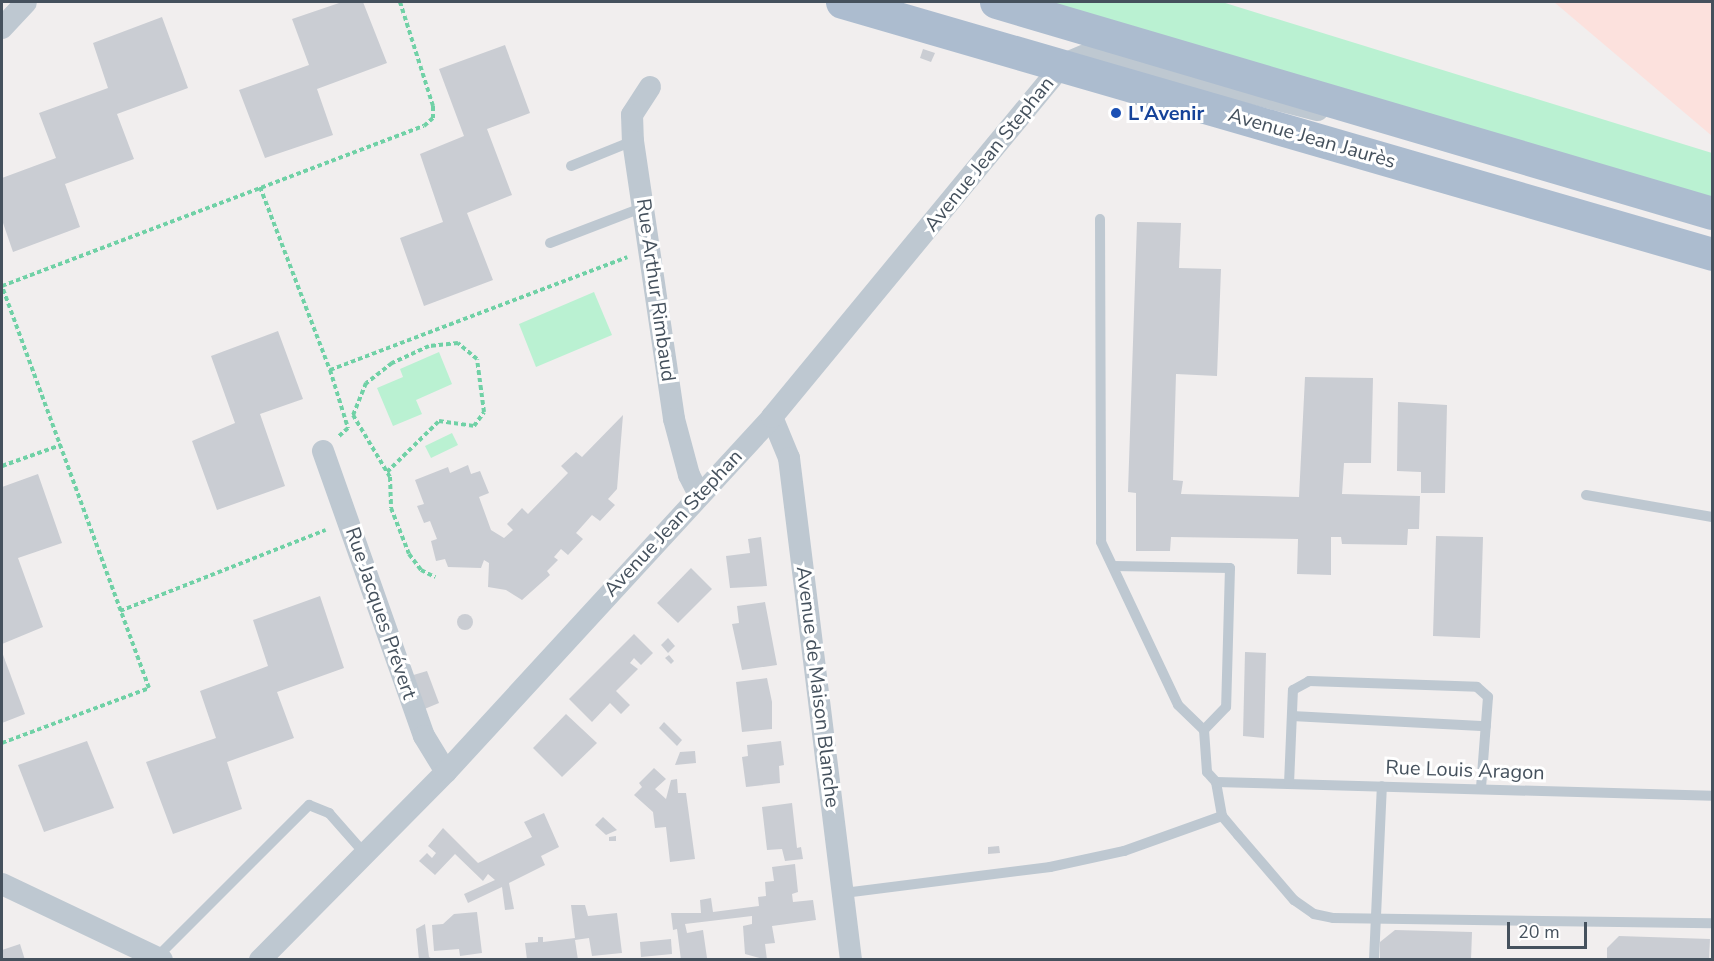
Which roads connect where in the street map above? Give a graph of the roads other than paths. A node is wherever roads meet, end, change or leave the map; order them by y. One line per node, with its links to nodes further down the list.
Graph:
1 (26, 2): 4 (street)
2 (842, 2): 5 (main road, Avenue Jean Jaurès)
3 (996, 2): 7 (main road, Avenue Jean Jaurès)
4 (2, 28)
5 (1062, 65): 7 (street); 14 (main road, Avenue Jean Jaurès); 15 (street, Avenue Jean Stephan)
6 (650, 87): 8 (street, Rue Arthur Rimbaud)
7 (1404, 122): 11 (main road, Avenue Jean Jaurès)
8 (633, 141): 9 (lane); 10 (street, Rue Arthur Rimbaud)
9 (572, 166)
10 (644, 207): 13 (lane); 17 (street, Rue Arthur Rimbaud)
11 (1713, 213)
12 (1100, 219): 20 (lane)
13 (550, 243)
14 (1713, 254)
15 (772, 417): 17 (street, Avenue Jean Stephan); 33 (street, Avenue de Maison Blanche)
16 (323, 451): 24 (street, Rue Jacques Prévert)
17 (699, 495): 24 (street, Avenue Jean Stephan)
18 (1586, 495): 19 (lane)
19 (1713, 517)
20 (1113, 566): 23 (lane); 23 (lane)
21 (1292, 716): 22 (lane); 22 (lane); 26 (lane)
22 (1486, 726): 28 (lane)
23 (1204, 730): 25 (lane)
24 (446, 772): 31 (street, Avenue Jean Stephan)
25 (1216, 782): 26 (lane, Rue Louis Aragon); 30 (lane)
26 (1289, 784): 27 (lane, Rue Louis Aragon)
27 (1382, 786): 28 (lane, Rue Louis Aragon); 34 (lane)
28 (1481, 789): 29 (lane, Rue Louis Aragon)
29 (1713, 796)
30 (1222, 816): 33 (lane); 34 (lane)
31 (365, 854): 36 (lane); 37 (street, Avenue Jean Stephan)
32 (2, 884): 36 (street)
33 (844, 893): 38 (street, Avenue de Maison Blanche)
34 (1376, 918): 35 (lane); 39 (lane)
35 (1713, 923)
36 (158, 959)
37 (260, 960)
38 (851, 960)
39 (1374, 960)

